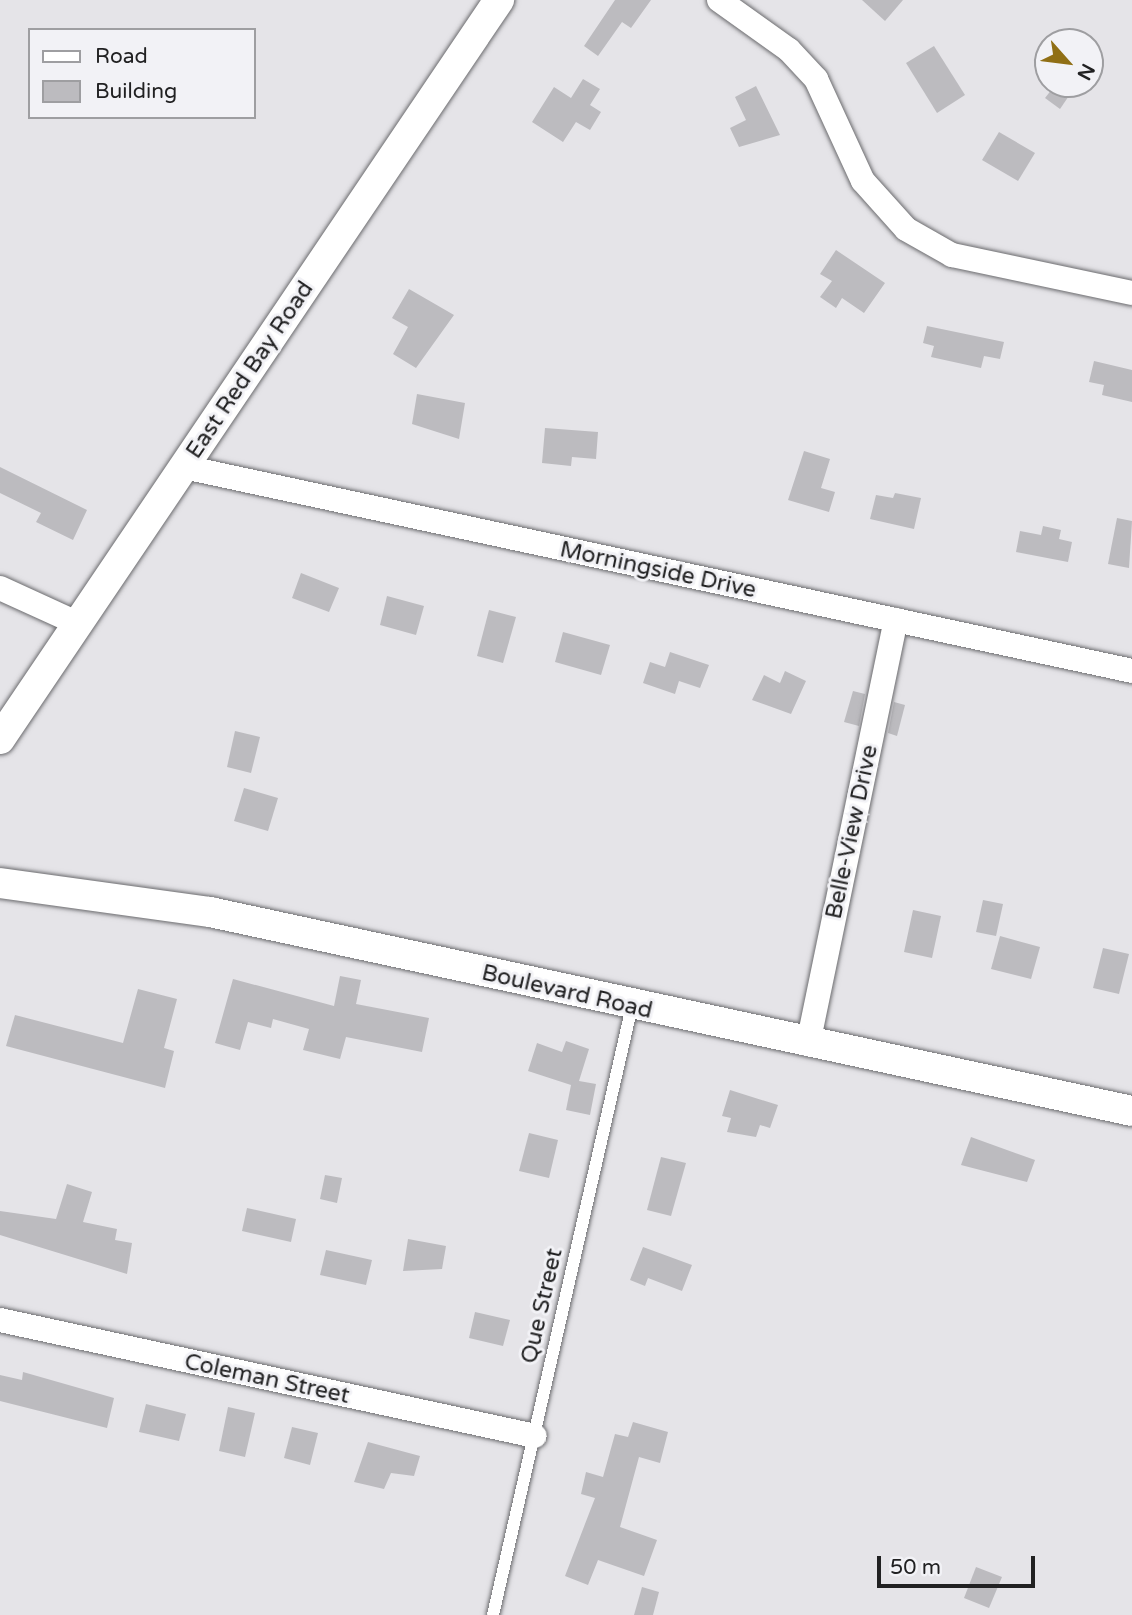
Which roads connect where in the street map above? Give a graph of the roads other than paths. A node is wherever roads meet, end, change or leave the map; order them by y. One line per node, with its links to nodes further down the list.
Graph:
1 (499, 0): 4 (street, East Red Bay Road)
2 (719, 0): 3 (street)
3 (1132, 293)
4 (184, 467): 6 (street, Morningside Drive); 7 (street, East Red Bay Road)
5 (0, 589): 7 (street)
6 (896, 620): 8 (street, Morningside Drive); 12 (street, Belle-View Drive)
7 (79, 624): 9 (street, East Red Bay Road)
8 (1132, 671)
9 (0, 739)
10 (0, 883): 11 (street, Boulevard Road)
11 (632, 1006): 12 (street, Boulevard Road); 15 (lane, Que Street)
12 (807, 1044): 13 (street, Boulevard Road)
13 (1132, 1111)
14 (0, 1320): 15 (street, Coleman Street)
15 (535, 1436): 16 (lane, Que Street)
16 (494, 1615)

